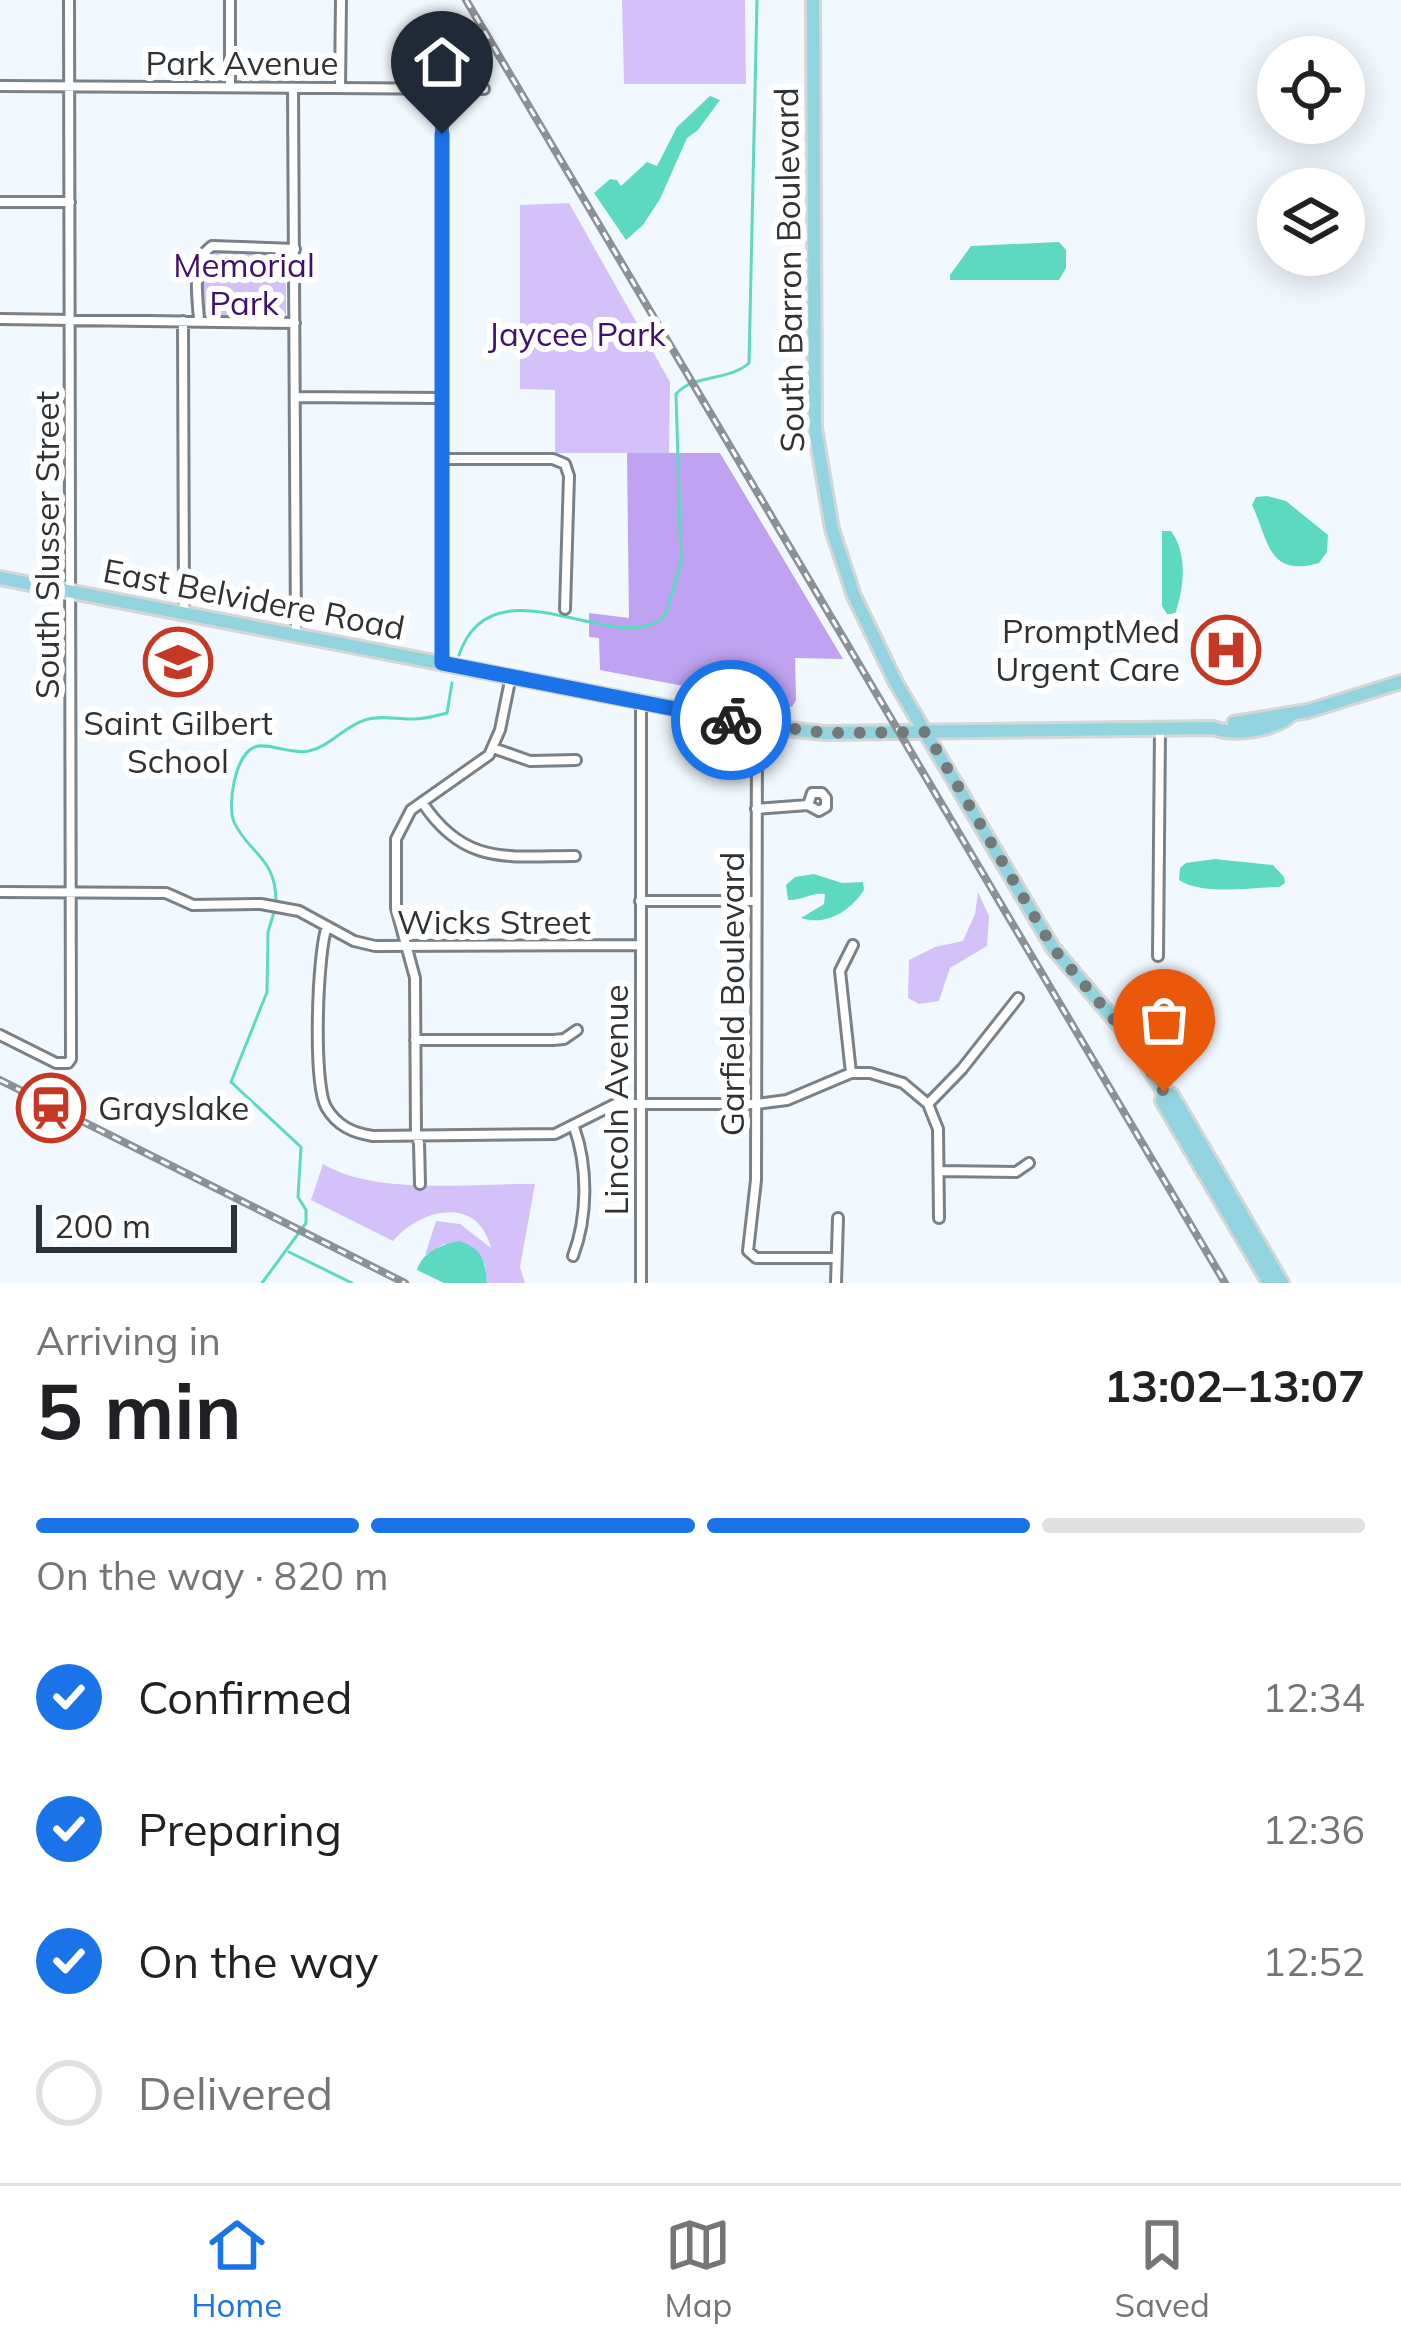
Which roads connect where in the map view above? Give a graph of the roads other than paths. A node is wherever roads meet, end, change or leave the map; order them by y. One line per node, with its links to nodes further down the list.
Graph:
1 (69, 0): 6 (street, South Slusser Street)
2 (230, 0): 7 (street)
3 (341, 0): 9 (street)
4 (813, 0): 31 (main road, South Barron Boulevard)
5 (0, 86): 6 (street, Park Avenue)
6 (70, 86): 7 (street, Park Avenue); 13 (street, South Slusser Street)
7 (230, 87): 8 (street, Park Avenue)
8 (293, 88): 9 (street, Park Avenue); 14 (street)
9 (340, 88): 10 (street, Park Avenue)
10 (442, 89): 11 (street, Park Avenue); 21 (street)
11 (484, 89)
12 (0, 202): 13 (street)
13 (71, 202): 16 (street, South Slusser Street)
14 (295, 249): 18 (street); 19 (street)
15 (0, 319): 16 (street)
16 (71, 320): 17 (street); 24 (street, South Slusser Street)
17 (183, 321): 18 (street); 26 (street)
18 (199, 321): 19 (street)
19 (295, 323): 20 (street)
20 (295, 398): 21 (street); 27 (street)
21 (442, 398): 22 (street)
22 (442, 459): 25 (street); 28 (street)
23 (0, 578): 24 (main road, East Belvidere Road)
24 (70, 591): 26 (main road, East Belvidere Road); 46 (street, South Slusser Street)
25 (565, 609)
26 (184, 613): 27 (main road, East Belvidere Road)
27 (296, 634): 28 (main road, East Belvidere Road)
28 (442, 663): 29 (main road, East Belvidere Road)
29 (511, 676): 32 (main road, East Belvidere Road); 38 (street)
30 (1401, 682): 34 (main road, East Belvidere Road)
31 (907, 701): 35 (main road, South Barron Boulevard); 37 (main road)
32 (641, 702): 33 (main road, East Belvidere Road); 47 (street, Lincoln Avenue)
33 (757, 724): 37 (main road, East Belvidere Road); 43 (street, Garfield Boulevard)
34 (1160, 730): 36 (main road, East Belvidere Road); 53 (street)
35 (926, 732): 36 (main road, East Belvidere Road); 37 (main road, East Belvidere Road); 40 (main road, South Barron Boulevard)
36 (958, 732): 40 (main road)
37 (897, 733)
38 (493, 748): 39 (street); 41 (street)
39 (576, 760)
40 (945, 766): 59 (main road, South Barron Boulevard)
41 (422, 802): 44 (street); 52 (street)
42 (808, 805): 43 (street)
43 (755, 809): 48 (street, Garfield Boulevard)
44 (575, 856)
45 (0, 892): 46 (street, Wicks Street)
46 (71, 893): 49 (street, Wicks Street); 56 (street, South Slusser Street)
47 (640, 901): 48 (street); 50 (street, Lincoln Avenue)
48 (756, 901): 60 (street, Garfield Boulevard)
49 (327, 926): 52 (street, Wicks Street); 64 (street)
50 (640, 945): 52 (street, Wicks Street); 62 (street, Lincoln Avenue)
51 (853, 945): 58 (street)
52 (407, 946): 57 (street)
53 (1158, 956)
54 (1018, 998): 61 (street)
55 (577, 1030): 57 (street)
56 (0, 1035)
57 (416, 1040): 64 (street)
58 (851, 1073): 60 (street); 61 (street)
59 (1164, 1092): 74 (main road); 75 (main road)
60 (756, 1104): 62 (street); 71 (street, Garfield Boulevard)
61 (928, 1104): 66 (street)
62 (640, 1106): 63 (street); 72 (street, Lincoln Avenue)
63 (574, 1127): 64 (street); 70 (street)
64 (416, 1135): 67 (street)
65 (1029, 1163): 66 (street)
66 (940, 1171): 68 (street)
67 (420, 1184)
68 (939, 1217)
69 (838, 1218): 71 (street)
70 (573, 1256)
71 (836, 1258): 73 (street)
72 (641, 1283)
73 (836, 1283)
74 (1269, 1283)
75 (1282, 1283)

